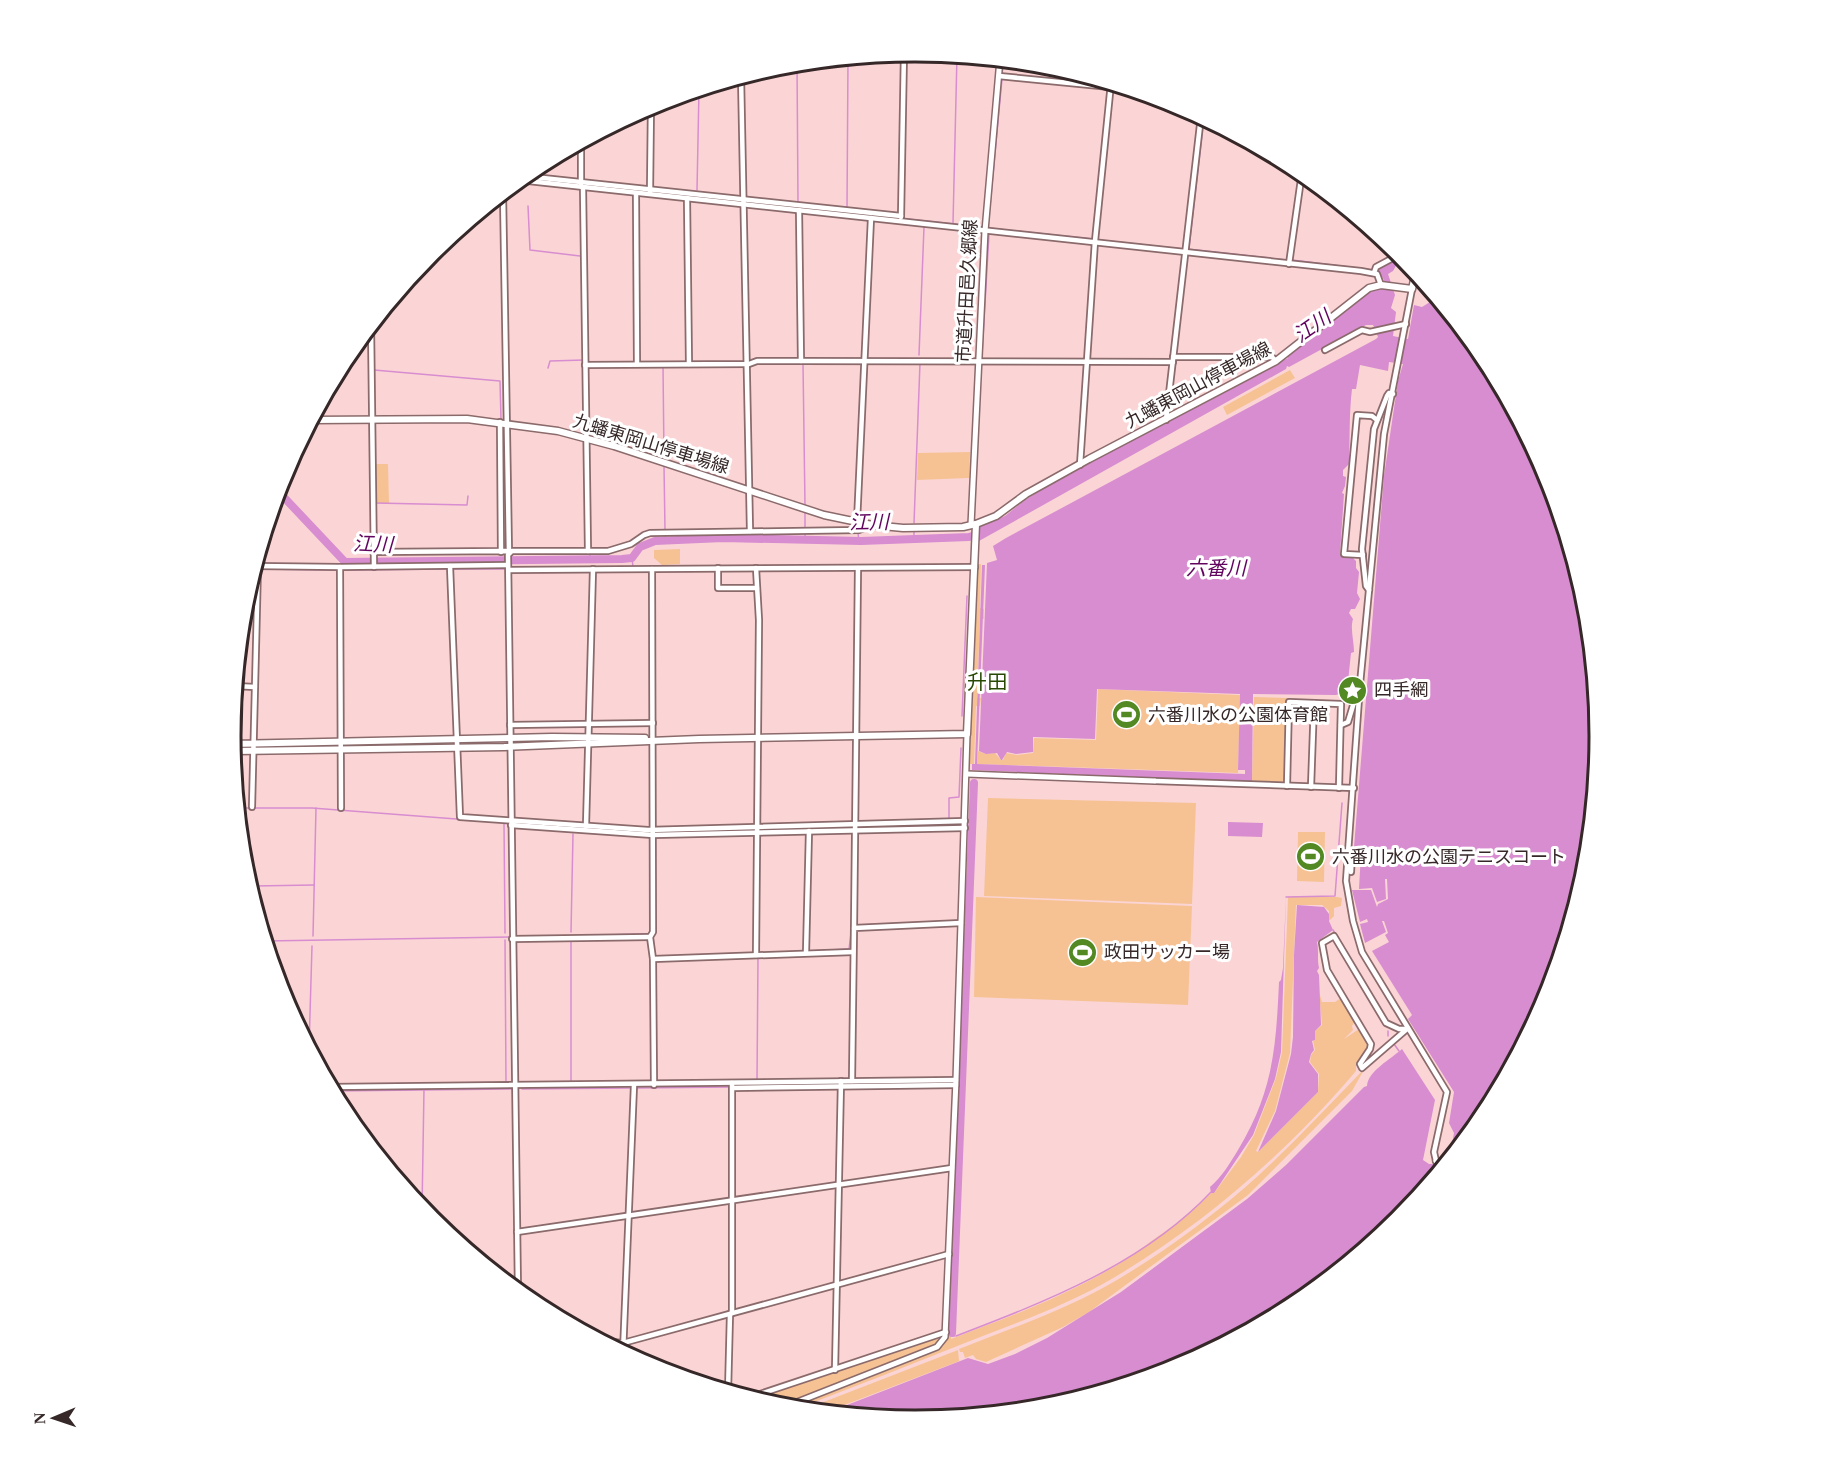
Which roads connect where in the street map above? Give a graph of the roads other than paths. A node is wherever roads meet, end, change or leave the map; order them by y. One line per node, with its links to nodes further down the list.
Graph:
1 (904, 62): 21 (street)
2 (1000, 67): 3 (street, 市道升田邑久郷線)
3 (1001, 76): 4 (street); 22 (street, 市道升田邑久郷線)
4 (1086, 83)
5 (741, 84): 17 (street)
6 (1110, 90): 23 (street)
7 (651, 116): 14 (street)
8 (1200, 125): 24 (street)
9 (581, 150): 13 (street)
10 (537, 178): 13 (street)
11 (533, 181): 13 (street)
12 (1300, 182): 26 (street)
13 (582, 185): 14 (street); 15 (street); 43 (street)
14 (650, 192): 15 (street); 16 (street); 17 (street)
15 (636, 193): 40 (street)
16 (687, 198): 17 (street); 41 (street)
17 (744, 200): 19 (street); 21 (street); 42 (street)
18 (503, 203): 49 (street)
19 (799, 210): 20 (street); 37 (street)
20 (871, 218): 21 (street); 34 (street)
21 (901, 219): 22 (street)
22 (985, 228): 23 (street); 35 (street, 市道升田邑久郷線)
23 (1095, 240): 24 (street); 38 (street)
24 (1186, 250): 26 (street); 36 (street)
25 (1391, 258): 27 (street)
26 (1289, 262): 27 (street)
27 (1374, 271): 29 (street)
28 (1414, 281): 30 (main road)
29 (1386, 286): 30 (main road); 39 (main road, 九蟠東岡山停車場線)
30 (1412, 290): 31 (street)
31 (1406, 324): 33 (street); 44 (street)
32 (371, 338): 45 (street)
33 (1325, 350)
34 (864, 359): 35 (street); 37 (street); 53 (street)
35 (978, 359): 38 (street); 55 (street, 市道升田邑久郷線)
36 (1173, 359): 38 (street); 39 (street); 47 (street)
37 (802, 360): 42 (street)
38 (1086, 360): 51 (street)
39 (1276, 361): 47 (main road, 九蟠東岡山停車場線)
40 (637, 363): 41 (street); 43 (street)
41 (689, 363): 42 (street)
42 (746, 363): 52 (street)
43 (586, 364): 50 (street)
44 (1392, 394): 48 (street); 73 (street)
45 (372, 419): 46 (main road, 九蟠東岡山停車場線); 49 (main road, 九蟠東岡山停車場線); 58 (street)
46 (320, 420)
47 (1166, 420): 51 (main road, 九蟠東岡山停車場線)
48 (1377, 420): 60 (street); 60 (street)
49 (503, 422): 50 (main road, 九蟠東岡山停車場線); 59 (street); 59 (street)
50 (587, 438): 52 (main road, 九蟠東岡山停車場線); 57 (street)
51 (1080, 465): 55 (main road, 九蟠東岡山停車場線)
52 (749, 491): 53 (main road, 九蟠東岡山停車場線); 56 (street)
53 (857, 522): 54 (main road, 九蟠東岡山停車場線)
54 (872, 525): 55 (main road, 九蟠東岡山停車場線); 56 (street)
55 (974, 526): 64 (main road)
56 (750, 531): 57 (street)
57 (588, 551): 59 (street)
58 (374, 553): 59 (street); 63 (street)
59 (505, 553): 61 (street)
60 (1363, 555): 73 (street)
61 (508, 566): 65 (street); 69 (street); 82 (street)
62 (263, 567): 71 (street)
63 (374, 567): 65 (street); 71 (street)
64 (975, 567): 68 (street); 83 (main road)
65 (450, 568): 87 (street)
66 (718, 568): 67 (street); 70 (street); 72 (street)
67 (756, 568): 68 (street); 72 (street)
68 (858, 568): 84 (street)
69 (593, 569): 70 (street); 80 (street)
70 (652, 569): 79 (street)
71 (340, 570): 89 (street)
72 (757, 588): 86 (street)
73 (1369, 590): 75 (street)
74 (256, 594): 77 (street)
75 (1360, 684): 81 (street); 103 (street)
76 (243, 686): 77 (street)
77 (254, 687): 91 (street)
78 (1314, 703): 81 (street); 100 (street); 101 (street)
79 (652, 723): 80 (street); 88 (street)
80 (588, 724): 82 (street); 90 (street)
81 (1341, 724): 102 (street)
82 (510, 725): 85 (street)
83 (967, 734): 84 (main road); 98 (street)
84 (855, 736): 86 (main road); 109 (street)
85 (510, 738): 87 (main road); 90 (main road); 93 (street)
86 (758, 738): 88 (main road); 110 (street)
87 (457, 739): 89 (main road); 94 (street)
88 (653, 739): 90 (main road); 112 (street)
89 (341, 741): 91 (main road); 95 (street)
90 (588, 741): 93 (main road); 108 (street)
91 (254, 743): 92 (main road); 97 (street)
92 (241, 744)
93 (510, 746): 94 (main road); 106 (street)
94 (457, 747): 95 (main road); 106 (street)
95 (341, 749): 97 (main road); 105 (street)
96 (241, 751): 97 (main road)
97 (254, 751): 104 (street)
98 (967, 774): 99 (street); 107 (street)
99 (1155, 781): 100 (street)
100 (1287, 786): 101 (street)
101 (1311, 787): 102 (street)
102 (1339, 788): 103 (street)
103 (1354, 788): 113 (street)
104 (252, 807)
105 (341, 808)
106 (511, 823): 108 (street); 112 (street); 118 (street)
107 (965, 825): 109 (street); 115 (street)
108 (586, 826): 112 (street)
109 (855, 827): 110 (street); 111 (street); 116 (street)
110 (757, 830): 111 (street); 112 (street); 121 (street)
111 (808, 831): 119 (street)
112 (653, 833): 117 (street)
113 (1348, 854): 114 (street); 123 (street)
114 (1351, 872)
115 (961, 923): 116 (street); 125 (street)
116 (854, 926): 120 (street)
117 (651, 935): 118 (street); 122 (street)
118 (512, 937): 127 (street)
119 (806, 952): 120 (street); 121 (street)
120 (853, 952): 124 (street)
121 (756, 954): 122 (street)
122 (653, 959): 128 (street)
123 (1407, 1029): 123 (street); 132 (street)
124 (852, 1081): 125 (street); 126 (street)
125 (956, 1083): 126 (street); 133 (street)
126 (841, 1084): 129 (street); 134 (street)
127 (515, 1085): 130 (street); 131 (street); 137 (street)
128 (654, 1085): 129 (street); 131 (street)
129 (733, 1086): 135 (street)
130 (340, 1087)
131 (634, 1087): 136 (street)
132 (1436, 1161)
133 (952, 1168): 134 (street); 138 (street)
134 (838, 1184): 135 (street); 140 (street)
135 (731, 1200): 136 (street); 141 (street)
136 (628, 1215): 137 (street); 143 (street)
137 (518, 1232): 139 (street)
138 (949, 1254): 140 (street); 142 (street)
139 (518, 1280)
140 (836, 1286): 141 (street); 145 (street)
141 (732, 1314): 144 (street); 146 (street)
142 (946, 1332): 145 (street); 148 (street)
143 (623, 1344)
144 (626, 1345)
145 (835, 1370): 147 (street)
146 (728, 1384)
147 (763, 1393)
148 (801, 1401)

